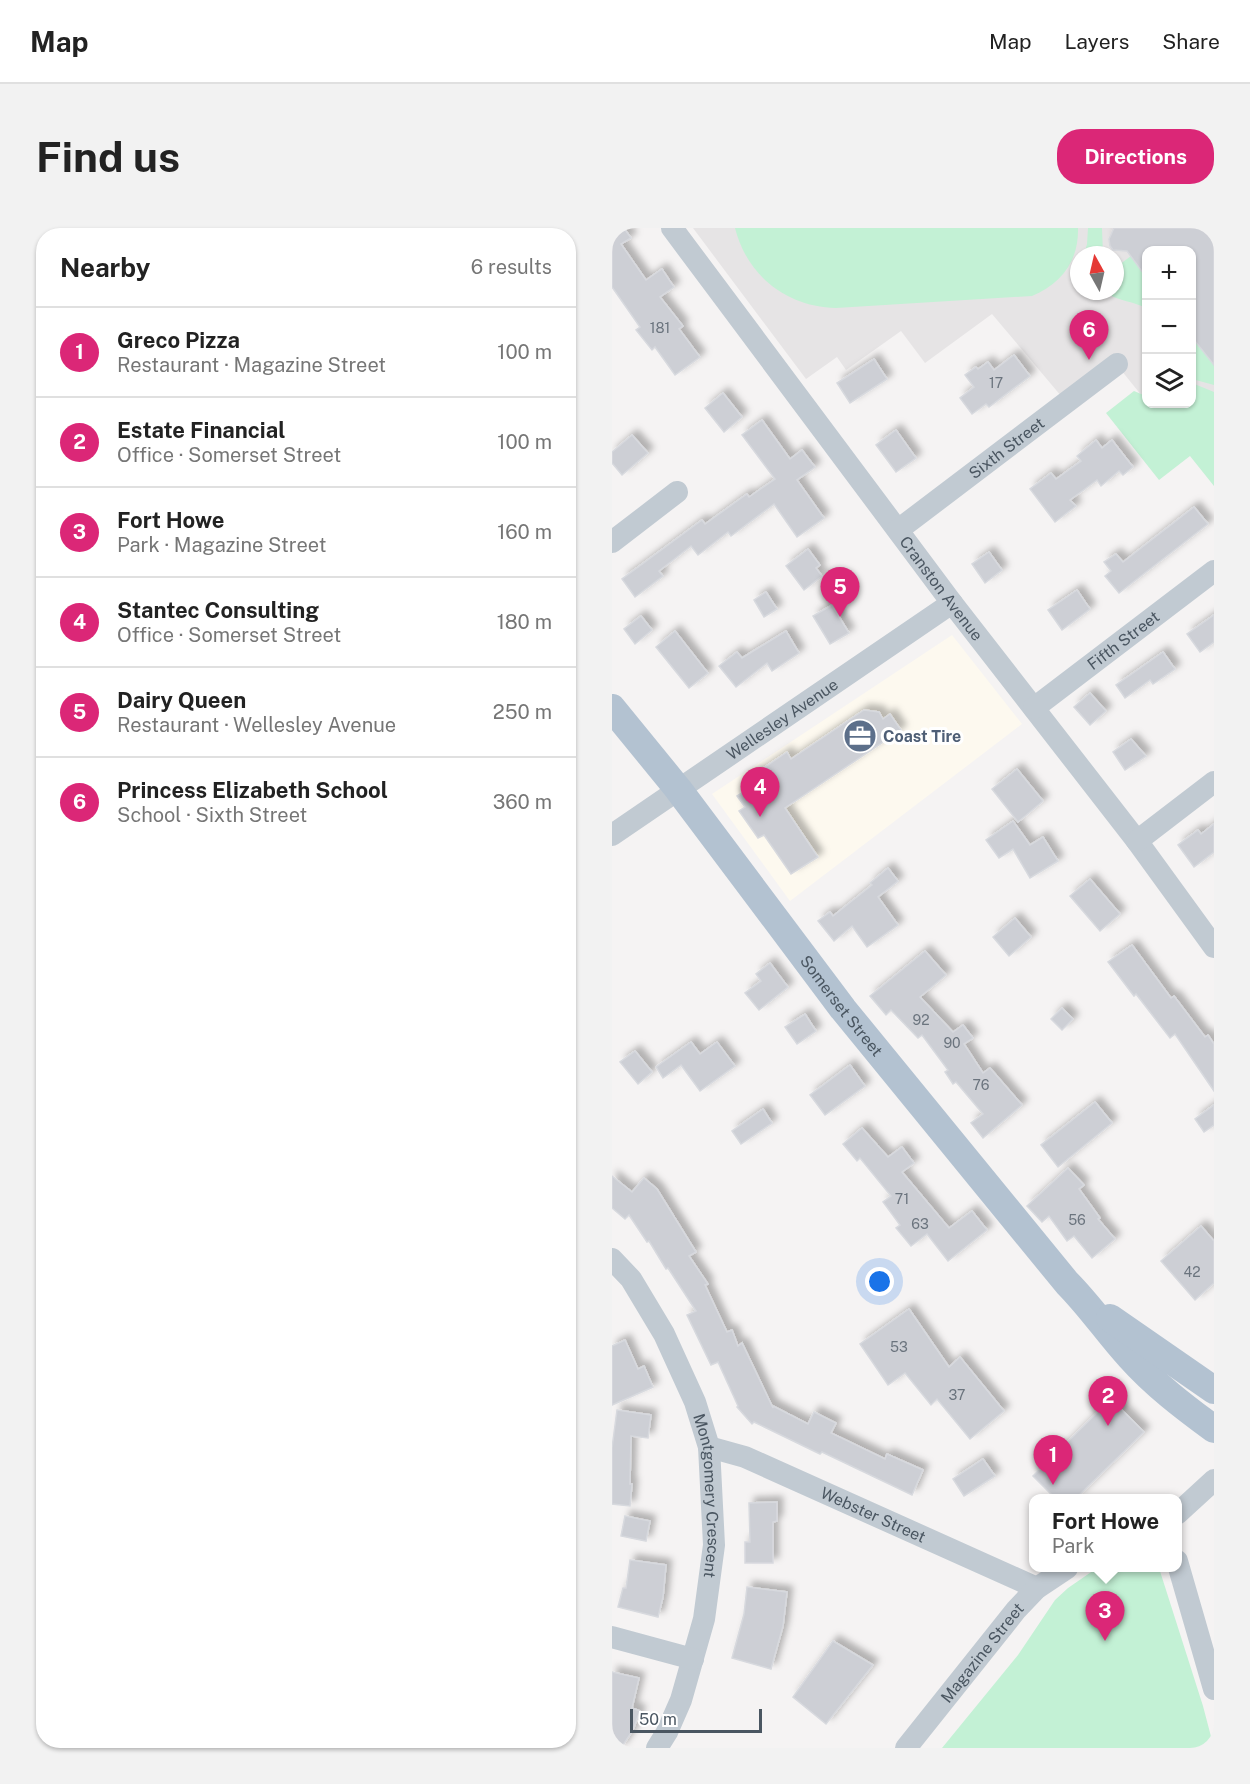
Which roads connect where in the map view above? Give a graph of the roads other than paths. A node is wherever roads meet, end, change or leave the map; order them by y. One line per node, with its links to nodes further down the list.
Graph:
1 (672, 228): 4 (street, Cranston Avenue)
2 (1117, 364): 4 (street, Sixth Street)
3 (677, 492): 5 (street)
4 (898, 530): 7 (street, Cranston Avenue)
5 (612, 542)
6 (1214, 571): 9 (street, Fifth Street)
7 (952, 603): 9 (street, Cranston Avenue); 11 (street, Wellesley Avenue)
8 (612, 708): 11 (main road, Somerset Street)
9 (1034, 708): 13 (street, Cranston Avenue)
10 (1214, 782): 13 (street)
11 (678, 789): 12 (street, Wellesley Avenue); 16 (main road, Somerset Street)
12 (612, 835)
13 (1137, 841): 14 (street, Cranston Avenue)
14 (1214, 948)
15 (612, 1259): 19 (street, Montgomery Crescent)
16 (1082, 1298): 17 (main road, Somerset Street); 18 (main road, Somerset Street)
17 (1214, 1390)
18 (1214, 1429)
19 (709, 1447): 24 (street, Webster Street); 26 (street, Montgomery Crescent)
20 (1214, 1480): 21 (street)
21 (1182, 1509)
22 (1061, 1572): 24 (street, Magazine Street)
23 (1180, 1572): 27 (street)
24 (1037, 1588): 29 (street, Magazine Street)
25 (612, 1636): 26 (street)
26 (693, 1659): 28 (street, Montgomery Crescent)
27 (1214, 1689)
28 (657, 1748)
29 (906, 1748)

